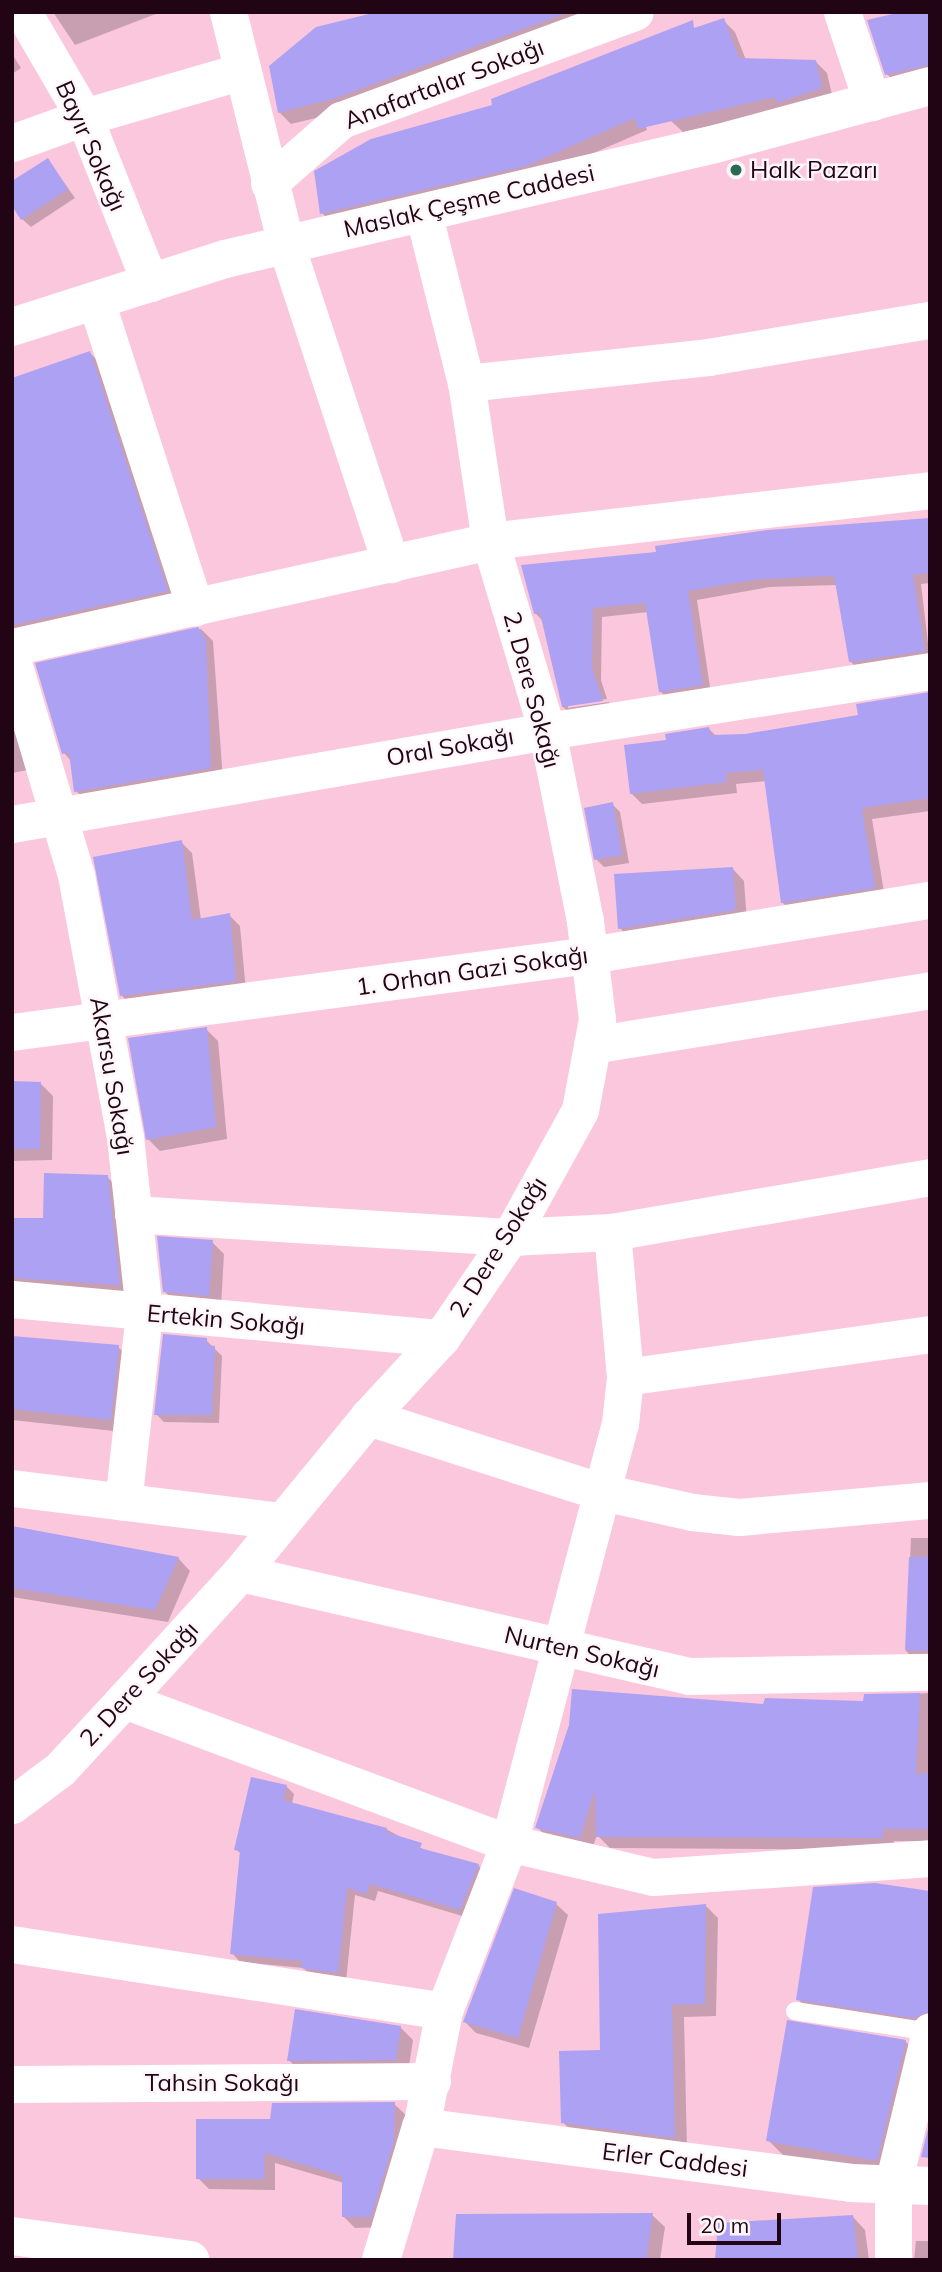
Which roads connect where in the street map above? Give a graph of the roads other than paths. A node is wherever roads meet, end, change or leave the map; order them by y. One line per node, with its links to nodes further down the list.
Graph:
1 (23, 12): 8 (street, Bayır Sokağı)
2 (228, 12): 5 (street)
3 (635, 12): 10 (street, Anafartalar Sokağı)
4 (842, 12): 7 (street)
5 (242, 71): 8 (street); 10 (street)
6 (930, 86): 7 (street, Maslak Çeşme Caddesi)
7 (872, 102): 11 (street, Maslak Çeşme Caddesi)
8 (84, 117): 9 (street); 13 (street, Bayır Sokağı)
9 (12, 143)
10 (269, 183): 12 (street)
11 (423, 212): 12 (street, Maslak Çeşme Caddesi); 17 (street, 2. Dere Sokağı)
12 (286, 245): 13 (street, Maslak Çeşme Caddesi); 20 (street)
13 (150, 283): 14 (street, Maslak Çeşme Caddesi)
14 (96, 301): 16 (street, Maslak Çeşme Caddesi); 21 (street)
15 (930, 320): 17 (street)
16 (12, 327)
17 (466, 383): 19 (street, 2. Dere Sokağı)
18 (930, 490): 19 (street)
19 (490, 541): 20 (street); 25 (street, 2. Dere Sokağı)
20 (391, 564): 21 (street)
21 (195, 607): 22 (street)
22 (12, 647)
23 (12, 659): 26 (street, Akarsu Sokağı)
24 (930, 671): 25 (street, Oral Sokağı)
25 (547, 731): 26 (street, Oral Sokağı); 29 (street, 2. Dere Sokağı)
26 (58, 813): 27 (street, Oral Sokağı); 31 (street, Akarsu Sokağı)
27 (12, 824)
28 (930, 900): 29 (street, 1. Orhan Gazi Sokağı)
29 (589, 955): 31 (street, 1. Orhan Gazi Sokağı); 33 (street, 2. Dere Sokağı)
30 (930, 990): 33 (street)
31 (103, 1023): 32 (street, 1. Orhan Gazi Sokağı); 35 (street, Akarsu Sokağı)
32 (12, 1032)
33 (592, 1045): 37 (street, 2. Dere Sokağı)
34 (930, 1177): 36 (street)
35 (133, 1214): 37 (street); 39 (street, Akarsu Sokağı)
36 (612, 1232): 37 (street); 42 (street)
37 (510, 1237): 41 (street, 2. Dere Sokağı)
38 (12, 1299): 39 (street, Ertekin Sokağı)
39 (144, 1314): 41 (street, Ertekin Sokağı); 47 (street, Akarsu Sokağı)
40 (930, 1334): 42 (street)
41 (441, 1338): 43 (street, 2. Dere Sokağı)
42 (625, 1377): 45 (street)
43 (368, 1417): 45 (street); 48 (street, 2. Dere Sokağı)
44 (12, 1488): 47 (street)
45 (602, 1492): 46 (street); 50 (street)
46 (930, 1500)
47 (123, 1502): 48 (street)
48 (281, 1521): 49 (street, 2. Dere Sokağı)
49 (240, 1573): 50 (street, Nurten Sokağı); 52 (street, 2. Dere Sokağı)
50 (561, 1647): 51 (street, Nurten Sokağı); 54 (street)
51 (930, 1672)
52 (124, 1700): 53 (street, 2. Dere Sokağı); 54 (street)
53 (12, 1805)
54 (509, 1843): 55 (street); 57 (street)
55 (930, 1858)
56 (12, 1944): 57 (street)
57 (444, 2011): 60 (street)
58 (795, 2011): 59 (lane)
59 (930, 2031): 63 (street)
60 (432, 2081): 61 (street, Tahsin Sokağı); 62 (street)
61 (12, 2084)
62 (421, 2127): 63 (street, Erler Caddesi); 66 (street)
63 (912, 2185): 67 (street)
64 (12, 2236): 65 (street)
65 (190, 2260)
66 (381, 2260)
67 (893, 2260)

